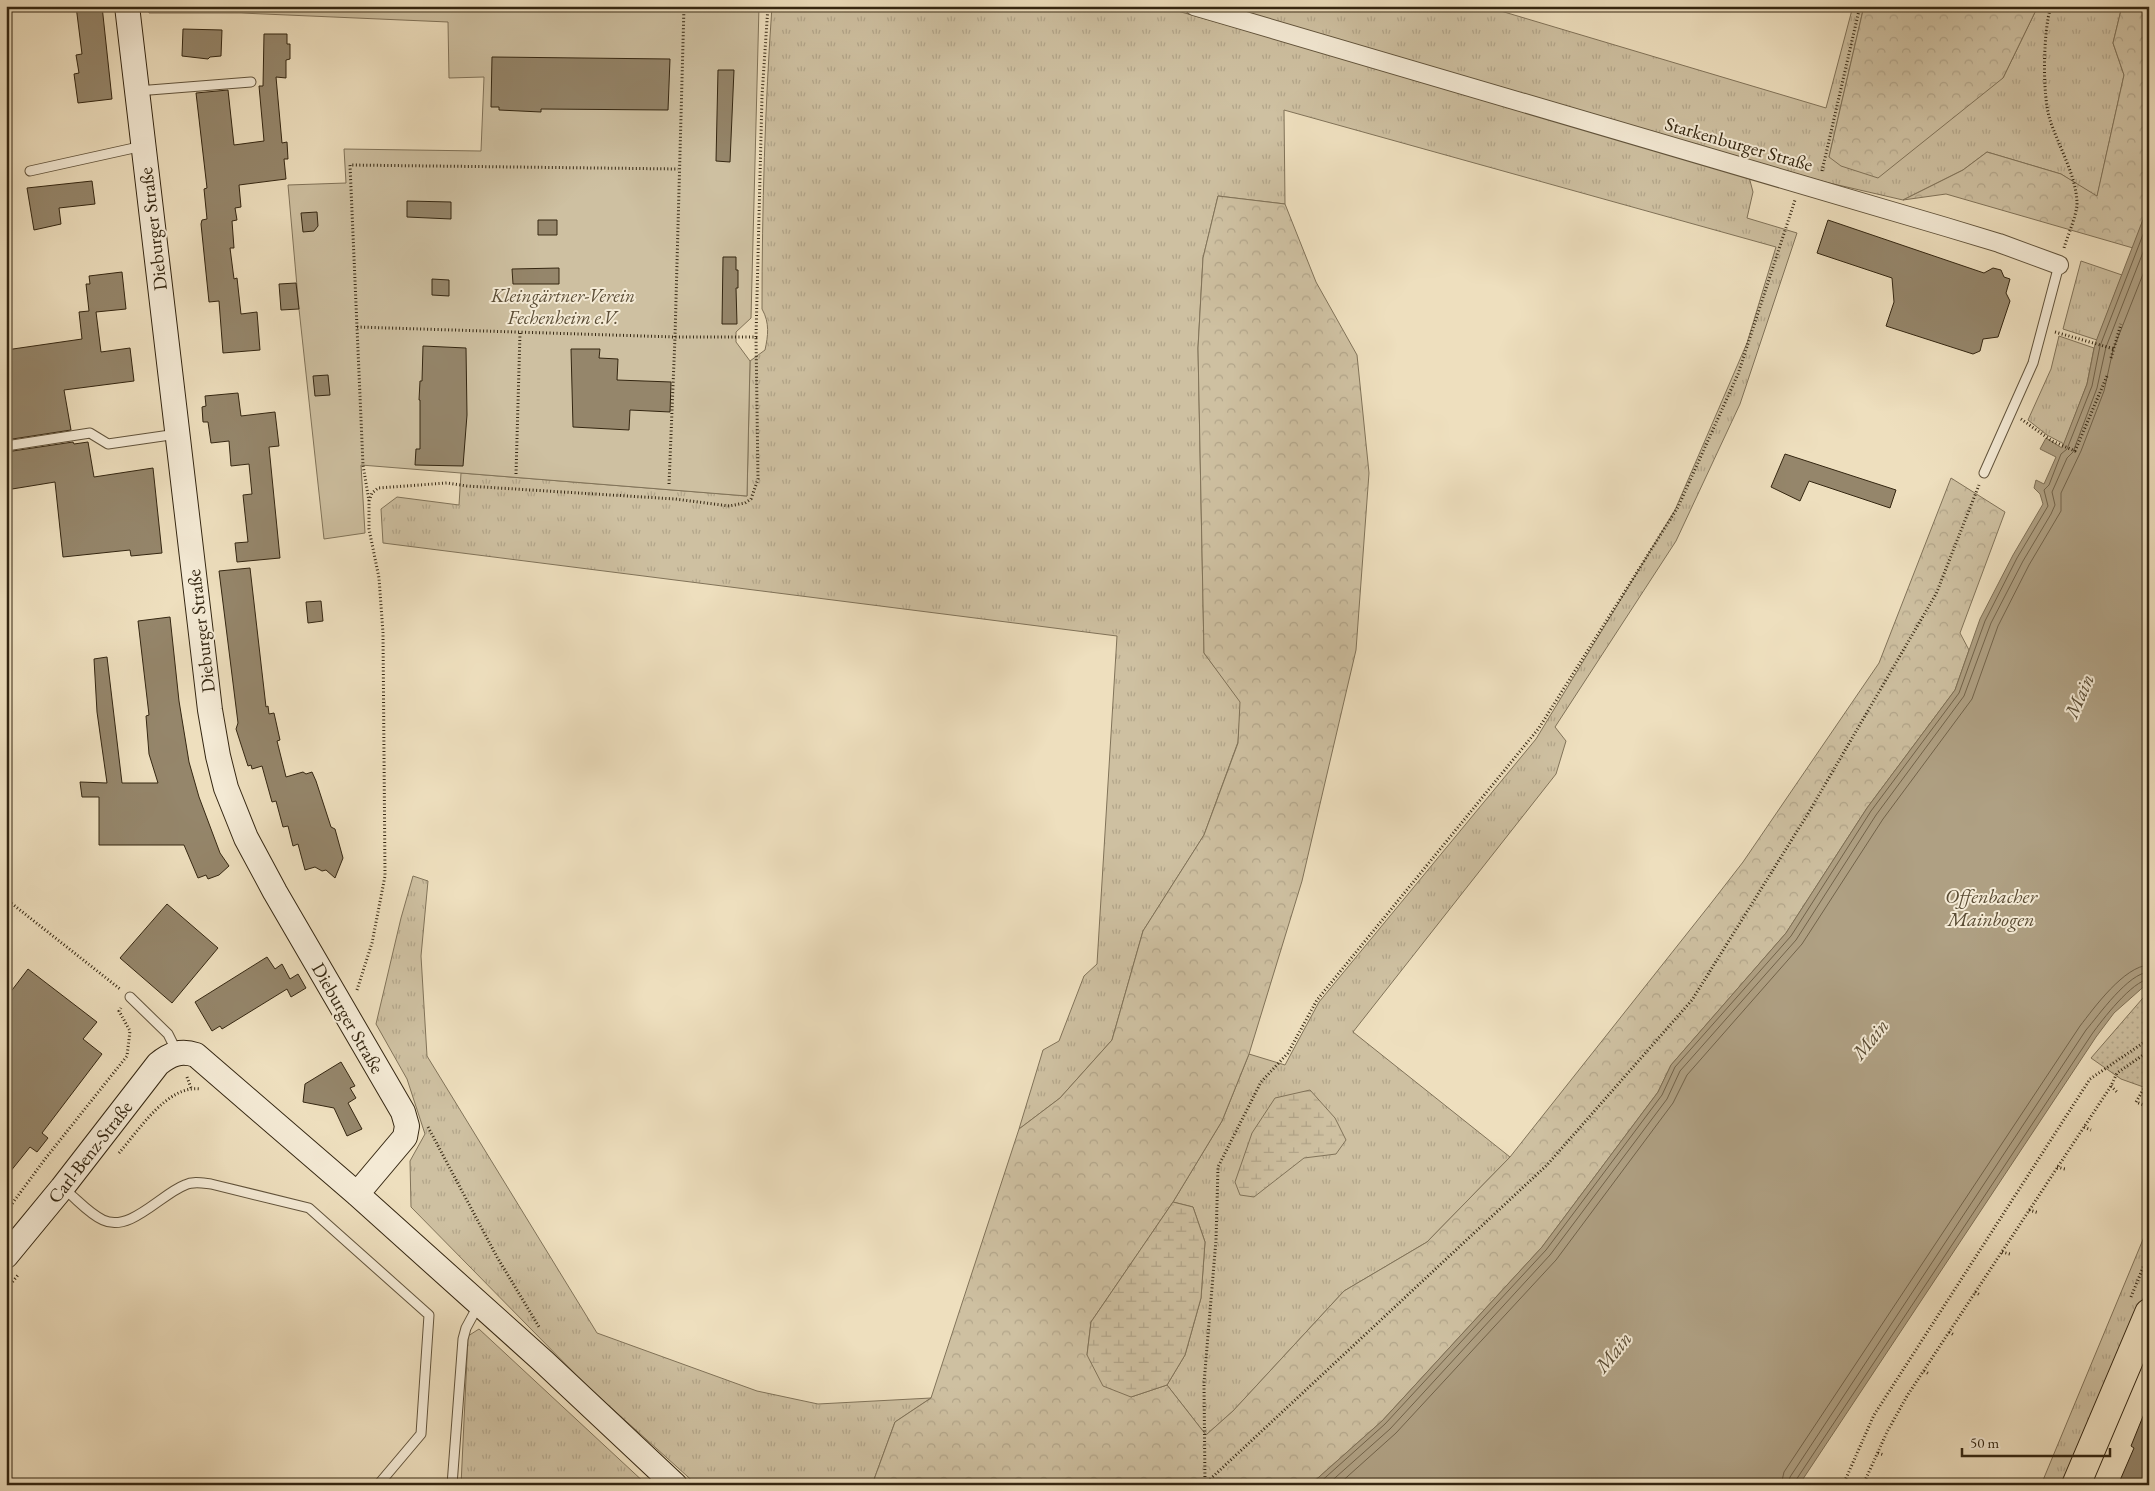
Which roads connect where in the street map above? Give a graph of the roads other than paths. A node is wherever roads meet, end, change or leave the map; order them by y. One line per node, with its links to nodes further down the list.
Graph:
1 (127, 6): 4 (street, Dieburger Straße)
2 (1194, 6): 7 (street, Starkenburger Straße)
3 (251, 82): 4 (lane)
4 (137, 91): 5 (street, Dieburger Straße)
5 (144, 146): 6 (lane); 8 (street, Dieburger Straße)
6 (30, 171)
7 (2060, 265): 10 (lane)
8 (178, 434): 9 (lane); 14 (street, Dieburger Straße)
9 (6, 446)
10 (1984, 473)
11 (130, 997): 12 (lane)
12 (177, 1053): 13 (street, Carl-Benz-Straße); 14 (street)
13 (62, 1188): 15 (street, Carl-Benz-Straße); 18 (lane)
14 (357, 1194): 16 (street)
15 (6, 1256)
16 (479, 1304): 19 (lane); 20 (street)
17 (2149, 1312): 21 (main road)
18 (378, 1485)
19 (452, 1485)
20 (675, 1485)
21 (2076, 1485)

